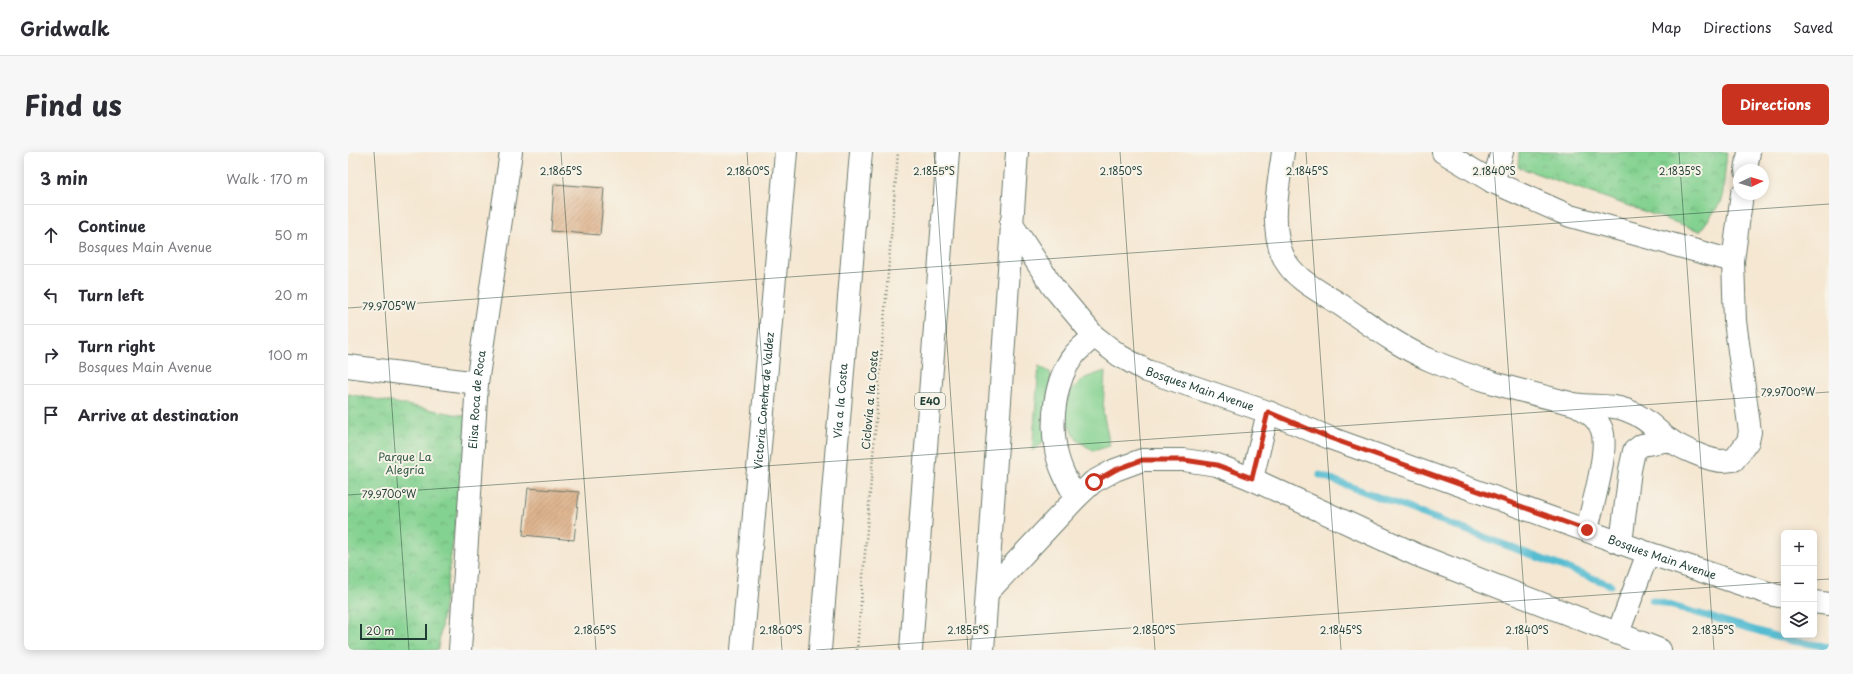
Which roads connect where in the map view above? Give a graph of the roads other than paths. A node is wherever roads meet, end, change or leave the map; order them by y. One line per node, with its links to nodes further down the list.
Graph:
1 (511, 152): 17 (main road, Elisa Roca de Roca)
2 (786, 152): 32 (main road, Victoria Concha de Valdez)
3 (861, 152): 33 (main road, Vía a la Costa)
4 (948, 152): 34 (main road, E40)
5 (1017, 152): 13 (main road)
6 (1283, 152): 18 (main road)
7 (1443, 152): 11 (main road)
8 (1502, 152): 11 (main road)
9 (1749, 152): 10 (main road)
10 (1747, 164)
11 (1493, 182): 14 (main road)
12 (1741, 200): 14 (main road)
13 (1011, 223): 15 (main road, Bosques Main Avenue); 26 (main road)
14 (1734, 261): 20 (main road)
15 (1094, 336): 19 (main road, Bosques Main Avenue); 22 (main road)
16 (348, 366): 17 (main road)
17 (477, 383): 31 (main road, Elisa Roca de Roca)
18 (1576, 405): 20 (main road); 23 (main road)
19 (1268, 412): 21 (main road); 23 (main road, Bosques Main Avenue)
20 (1670, 440): 24 (main road)
21 (1252, 478): 22 (main road); 30 (main road)
22 (1076, 498): 26 (main road)
23 (1587, 530): 24 (main road, Bosques Main Avenue)
24 (1621, 543): 25 (main road, Bosques Main Avenue)
25 (1648, 553): 27 (main road, Bosques Main Avenue); 30 (main road)
26 (987, 593): 35 (main road)
27 (1781, 596)
28 (1817, 602): 29 (main road)
29 (1829, 604)
30 (1618, 633): 36 (main road)
31 (460, 650)
32 (742, 650)
33 (820, 650)
34 (911, 650)
35 (983, 650)
36 (1660, 650)

